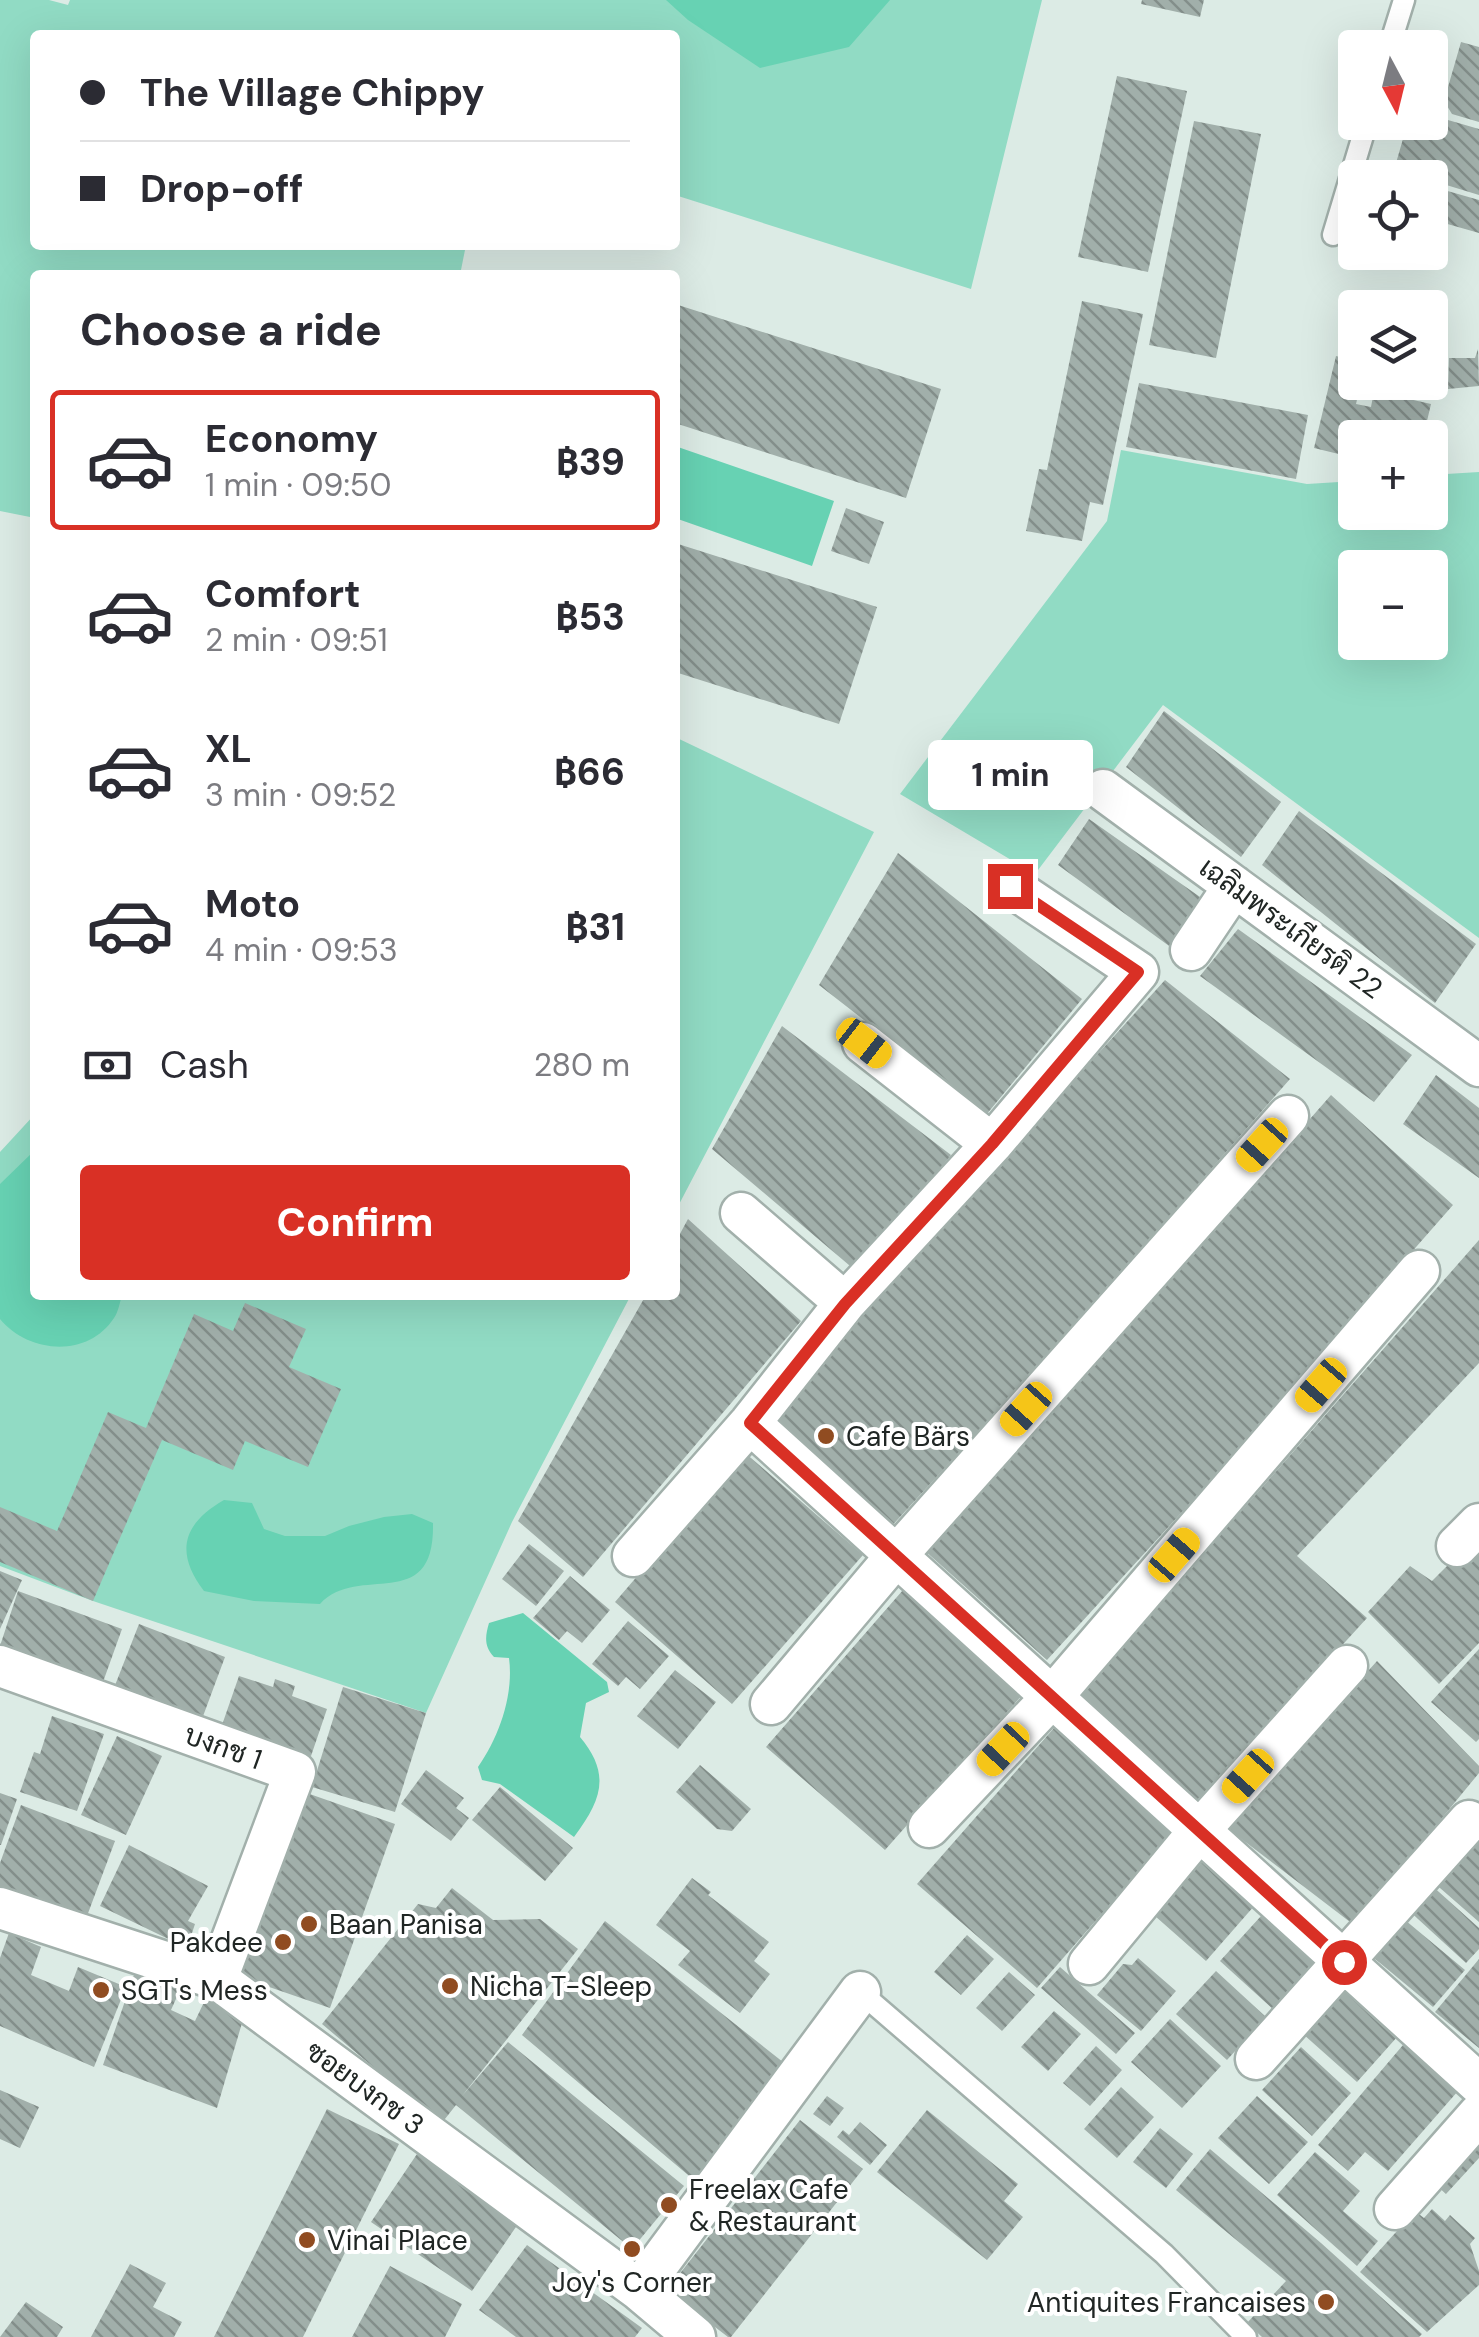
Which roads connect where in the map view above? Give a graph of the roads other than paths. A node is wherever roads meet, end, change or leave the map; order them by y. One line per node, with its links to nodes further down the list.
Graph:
1 (1404, 0): 2 (lane)
2 (1395, 30)
3 (1362, 140): 4 (lane)
4 (1333, 235)
5 (1103, 790): 7 (street, เฉลิมพระเกียรติ 22)
6 (1010, 886): 12 (street)
7 (1234, 886): 8 (street); 10 (street, เฉลิมพระเกียรติ 22)
8 (1191, 950)
9 (864, 1043): 12 (street)
10 (1479, 1066)
11 (1288, 1116): 18 (street)
12 (992, 1144): 15 (street)
13 (741, 1213): 15 (street)
14 (1419, 1271): 21 (street)
15 (845, 1304): 16 (street)
16 (750, 1423): 17 (street); 18 (street)
17 (632, 1556)
18 (896, 1556): 21 (street); 22 (street)
19 (0, 1666): 29 (street, บงกช 1)
20 (1346, 1666): 25 (street)
21 (1052, 1697): 24 (street); 25 (street)
22 (770, 1704)
23 (1469, 1821): 27 (street)
24 (929, 1826)
25 (1199, 1830): 27 (street); 28 (street)
26 (0, 1908): 29 (street, ซอยบงกช 3)
27 (1344, 1962): 31 (street); 32 (street)
28 (1089, 1964)
29 (217, 1979): 35 (street, ซอยบงกช 3)
30 (860, 1992): 35 (street); 37 (lane)
31 (1256, 2059)
32 (1479, 2084)
33 (1479, 2114): 34 (street)
34 (1395, 2209)
35 (639, 2290): 36 (street, ซอยบงกช 3)
36 (695, 2337)
37 (1246, 2337)

